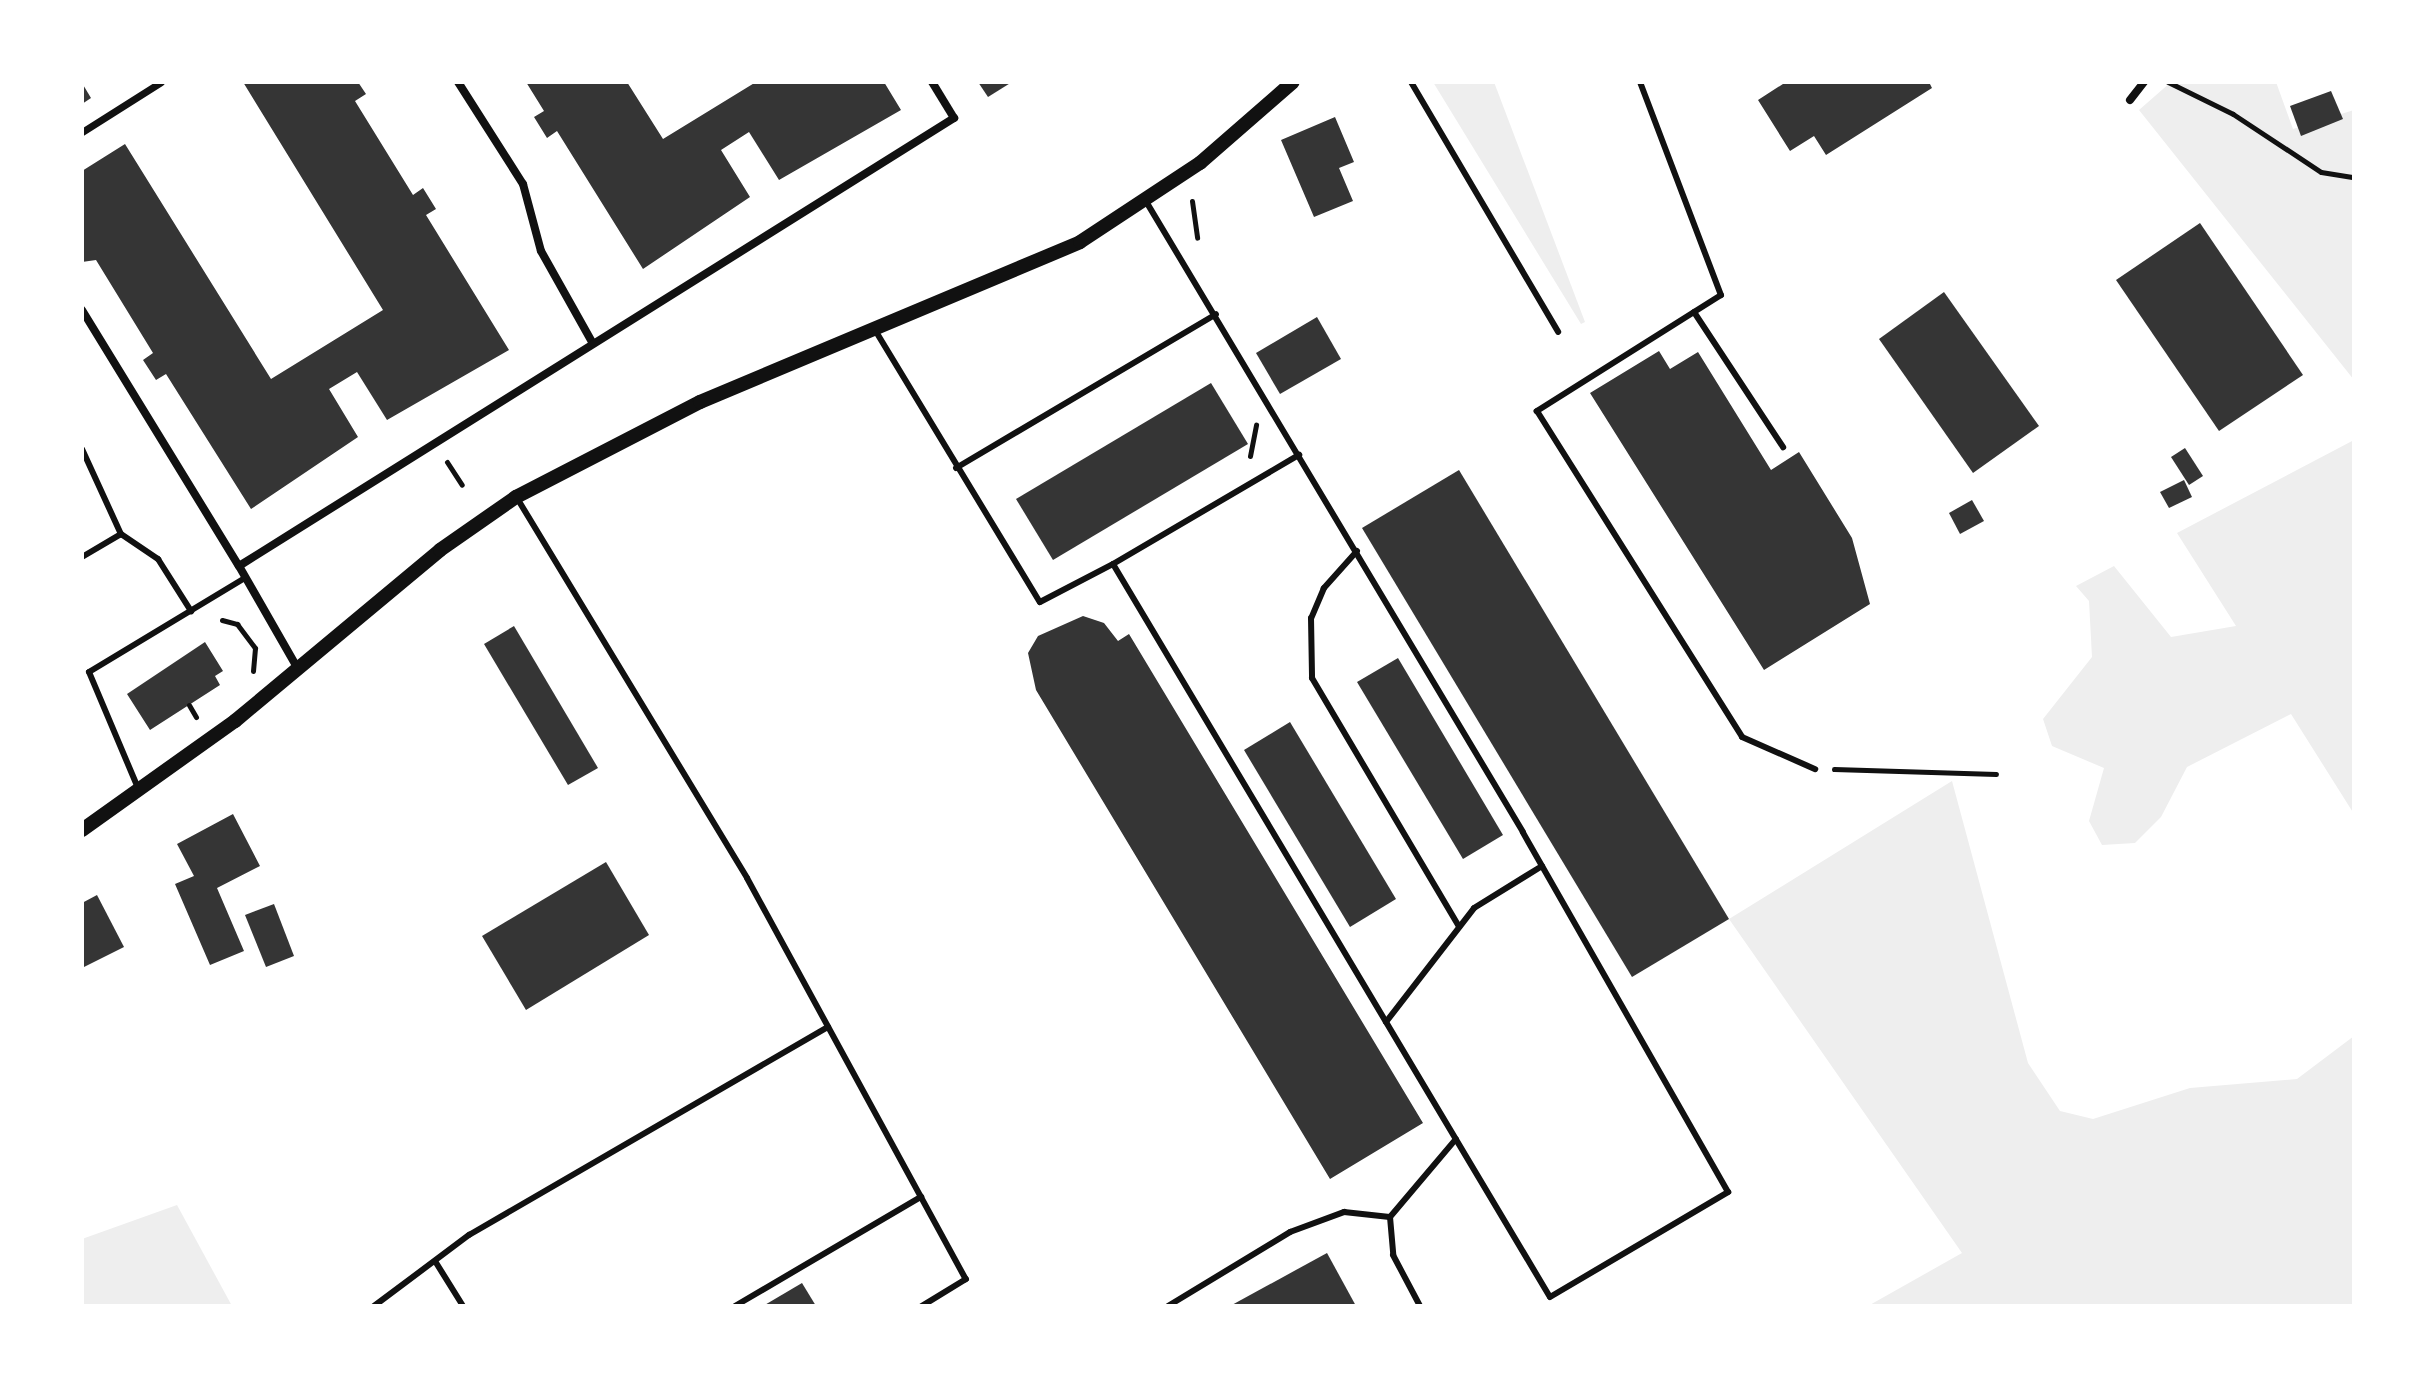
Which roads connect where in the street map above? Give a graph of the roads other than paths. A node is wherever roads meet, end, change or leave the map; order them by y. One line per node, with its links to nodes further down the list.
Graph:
1 (161, 82): 9 (street)
2 (458, 82): 16 (street)
3 (932, 82): 16 (street)
4 (1293, 82): 10 (street)
5 (1411, 82): 15 (lane)
6 (1640, 82): 12 (lane)
7 (2144, 82): 8 (street)
8 (2130, 100)
9 (82, 132)
10 (1147, 203): 13 (lane); 14 (street)
11 (82, 310): 26 (street)
12 (1694, 312): 17 (lane); 30 (lane)
13 (1216, 314): 19 (lane); 20 (lane)
14 (874, 327): 20 (lane); 21 (street)
15 (1558, 332)
16 (592, 342): 26 (street)
17 (1783, 447)
18 (82, 449): 22 (lane)
19 (1299, 455): 23 (lane); 25 (lane)
20 (956, 468): 25 (lane)
21 (516, 497): 29 (street); 36 (lane)
22 (121, 534): 24 (lane); 28 (lane)
23 (1357, 551): 33 (lane); 34 (lane)
24 (82, 557)
25 (1113, 564): 35 (lane)
26 (239, 566): 27 (street)
27 (245, 578): 28 (lane); 29 (street)
28 (191, 611): 31 (lane)
29 (298, 669): 31 (street)
30 (1815, 769)
31 (140, 791): 32 (street)
32 (82, 830)
33 (1542, 866): 34 (lane); 37 (lane)
34 (1459, 927): 35 (lane)
35 (1386, 1022): 37 (lane)
36 (828, 1027): 38 (lane); 40 (lane)
37 (1456, 1139): 39 (lane)
38 (921, 1197): 43 (lane); 44 (lane)
39 (1390, 1217): 45 (lane); 46 (lane)
40 (435, 1261): 41 (lane); 42 (lane)
41 (374, 1306)
42 (463, 1306)
43 (735, 1306)
44 (922, 1306)
45 (1168, 1306)
46 (1420, 1306)

